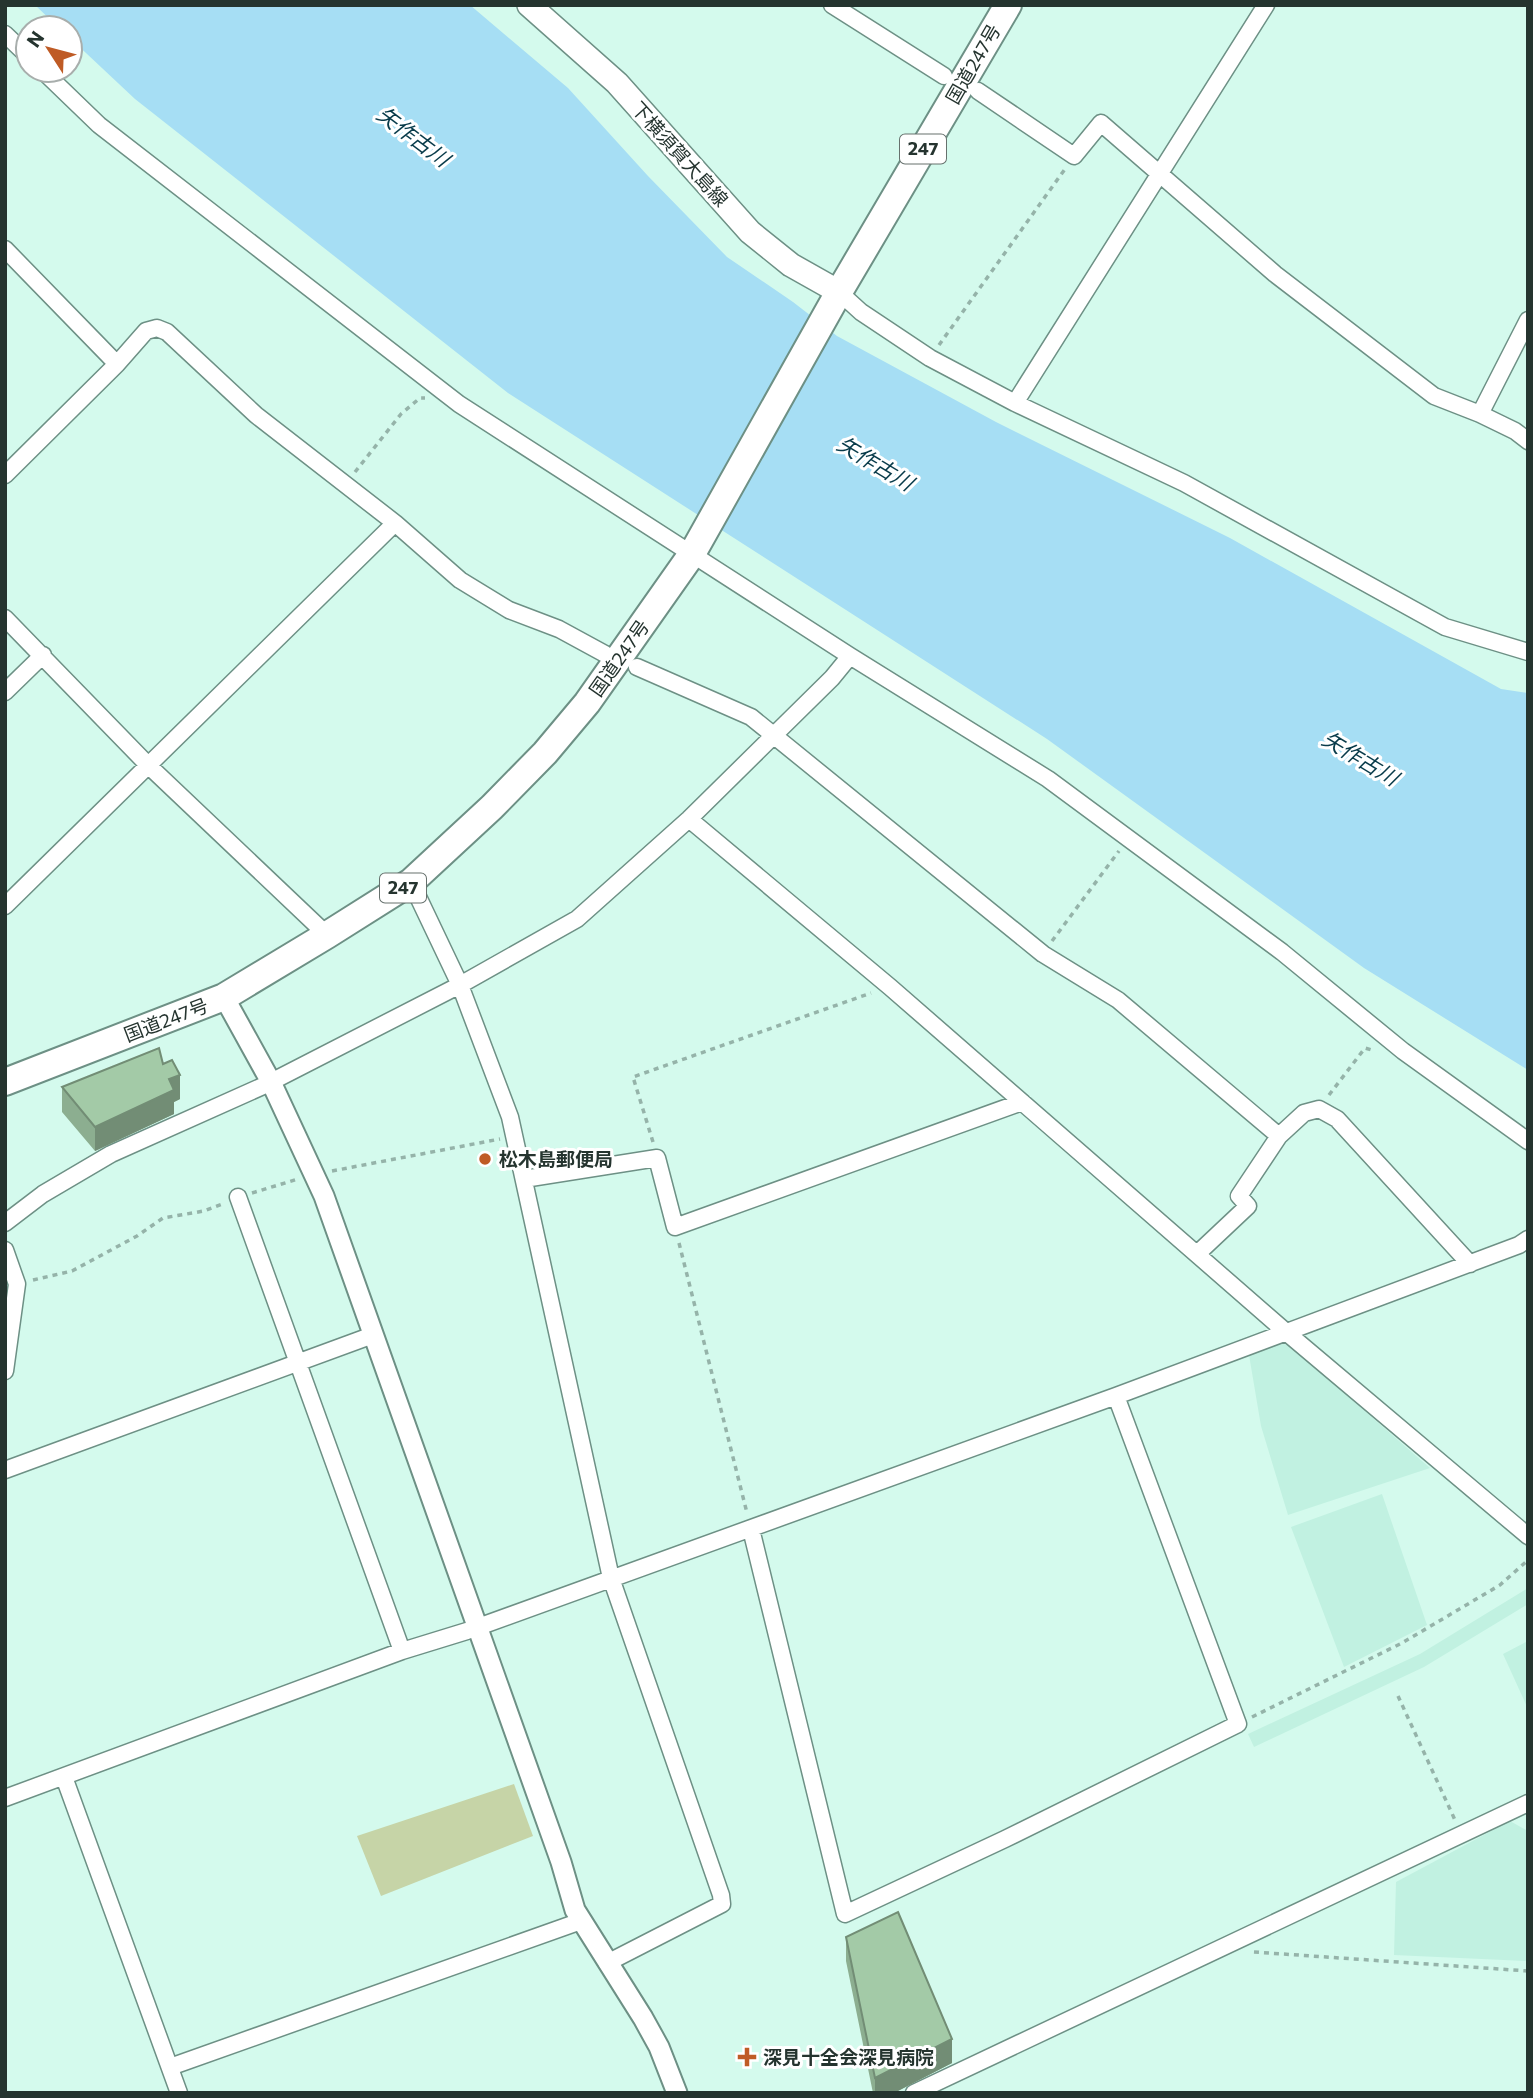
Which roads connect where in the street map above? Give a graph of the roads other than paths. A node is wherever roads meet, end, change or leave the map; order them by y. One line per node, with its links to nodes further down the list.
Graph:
1 (529, 5): 10 (main road, 下横須賀大島線)
2 (832, 5): 5 (street)
3 (1008, 5): 10 (highway, 国道247号 / 247)
4 (1266, 5): 8 (street)
5 (944, 76)
6 (57, 84): 18 (street)
7 (978, 91): 8 (street)
8 (1160, 174): 13 (street); 14 (street)
9 (5, 249): 12 (street)
10 (839, 292): 13 (street); 18 (highway, 国道247号 / 247)
11 (1528, 320): 14 (street)
12 (117, 364): 16 (street); 17 (street)
13 (1014, 403): 20 (street)
14 (1480, 414): 15 (street)
15 (1528, 441)
16 (5, 475)
17 (395, 523): 21 (street); 27 (street)
18 (692, 554): 23 (street); 29 (highway, 国道247号 / 247)
19 (5, 618): 22 (street)
20 (1528, 652)
21 (605, 654)
22 (43, 655): 25 (street); 27 (street)
23 (850, 656): 26 (street); 38 (street)
24 (637, 667): 26 (street)
25 (5, 692)
26 (775, 735): 28 (street); 37 (street)
27 (149, 766): 30 (street); 31 (street)
28 (689, 819): 32 (street); 36 (street)
29 (411, 882): 31 (highway, 国道247号 / 247); 32 (street)
30 (5, 906)
31 (327, 936): 33 (highway, 国道247号 / 247)
32 (460, 985): 35 (street); 39 (street)
33 (224, 997): 34 (highway, 国道247号 / 247); 35 (street)
34 (5, 1082)
35 (271, 1082): 41 (street); 47 (street)
36 (1022, 1102): 39 (street); 44 (street)
37 (1279, 1136): 44 (street); 45 (street)
38 (1528, 1141)
39 (524, 1179): 54 (street)
40 (238, 1198): 48 (street)
41 (5, 1223)
42 (1525, 1246): 45 (street)
43 (5, 1250): 49 (street)
44 (1198, 1254): 46 (street)
45 (1470, 1264): 46 (street)
46 (1286, 1332): 50 (street); 53 (street)
47 (373, 1335): 48 (street); 55 (street)
48 (299, 1362): 51 (street); 56 (street)
49 (5, 1371)
50 (1116, 1396): 52 (street); 52 (street)
51 (5, 1470)
52 (751, 1529): 54 (street)
53 (1528, 1536)
54 (611, 1578): 55 (street); 61 (street)
55 (477, 1627): 56 (street); 60 (street)
56 (402, 1651): 57 (street)
57 (64, 1777): 58 (street); 62 (street)
58 (5, 1798)
59 (1528, 1803): 65 (street)
60 (582, 1921): 61 (street); 62 (street)
61 (607, 1964): 64 (street)
62 (170, 2067): 63 (street)
63 (179, 2093)
64 (677, 2093)
65 (914, 2093)

